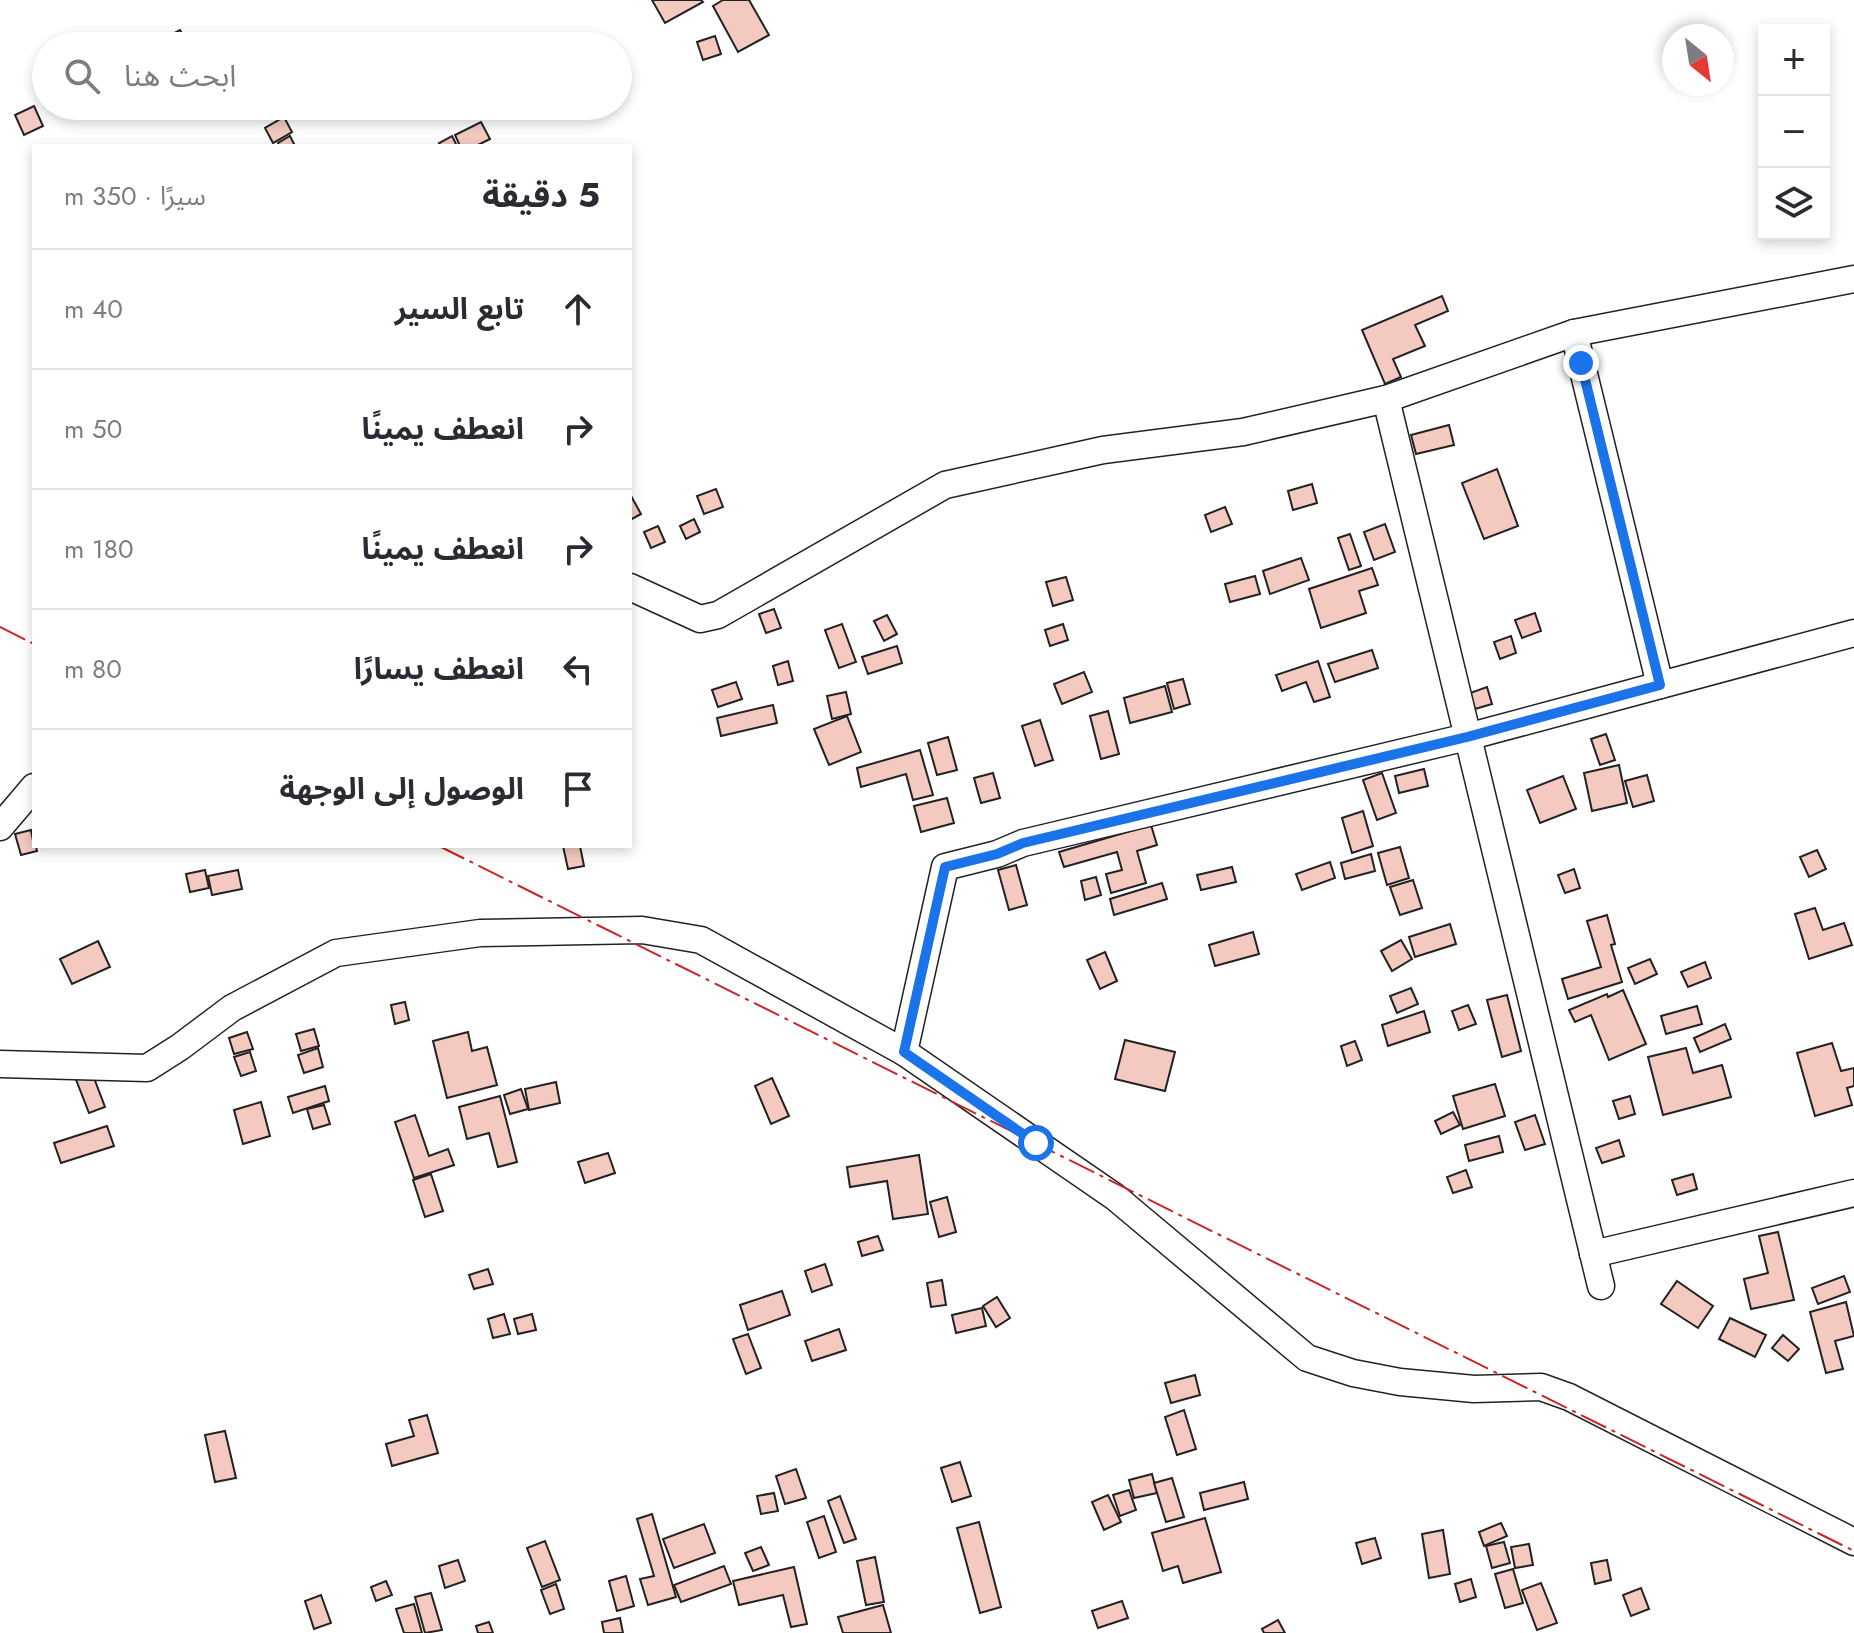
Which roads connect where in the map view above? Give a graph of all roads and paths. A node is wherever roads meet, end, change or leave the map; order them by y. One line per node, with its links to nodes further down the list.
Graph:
1 (1854, 279): 2 (street)
2 (1574, 333): 3 (street); 6 (street)
3 (1386, 399): 4 (street); 7 (street)
4 (632, 588)
5 (1854, 633): 6 (street)
6 (1660, 685): 7 (street)
7 (1467, 737): 10 (street); 13 (street)
8 (32, 789): 9 (street)
9 (0, 827)
10 (904, 1052): 11 (street); 15 (street)
11 (0, 1064)
12 (1854, 1193): 13 (street)
13 (1593, 1254): 14 (street)
14 (1601, 1286)
15 (1854, 1542)

